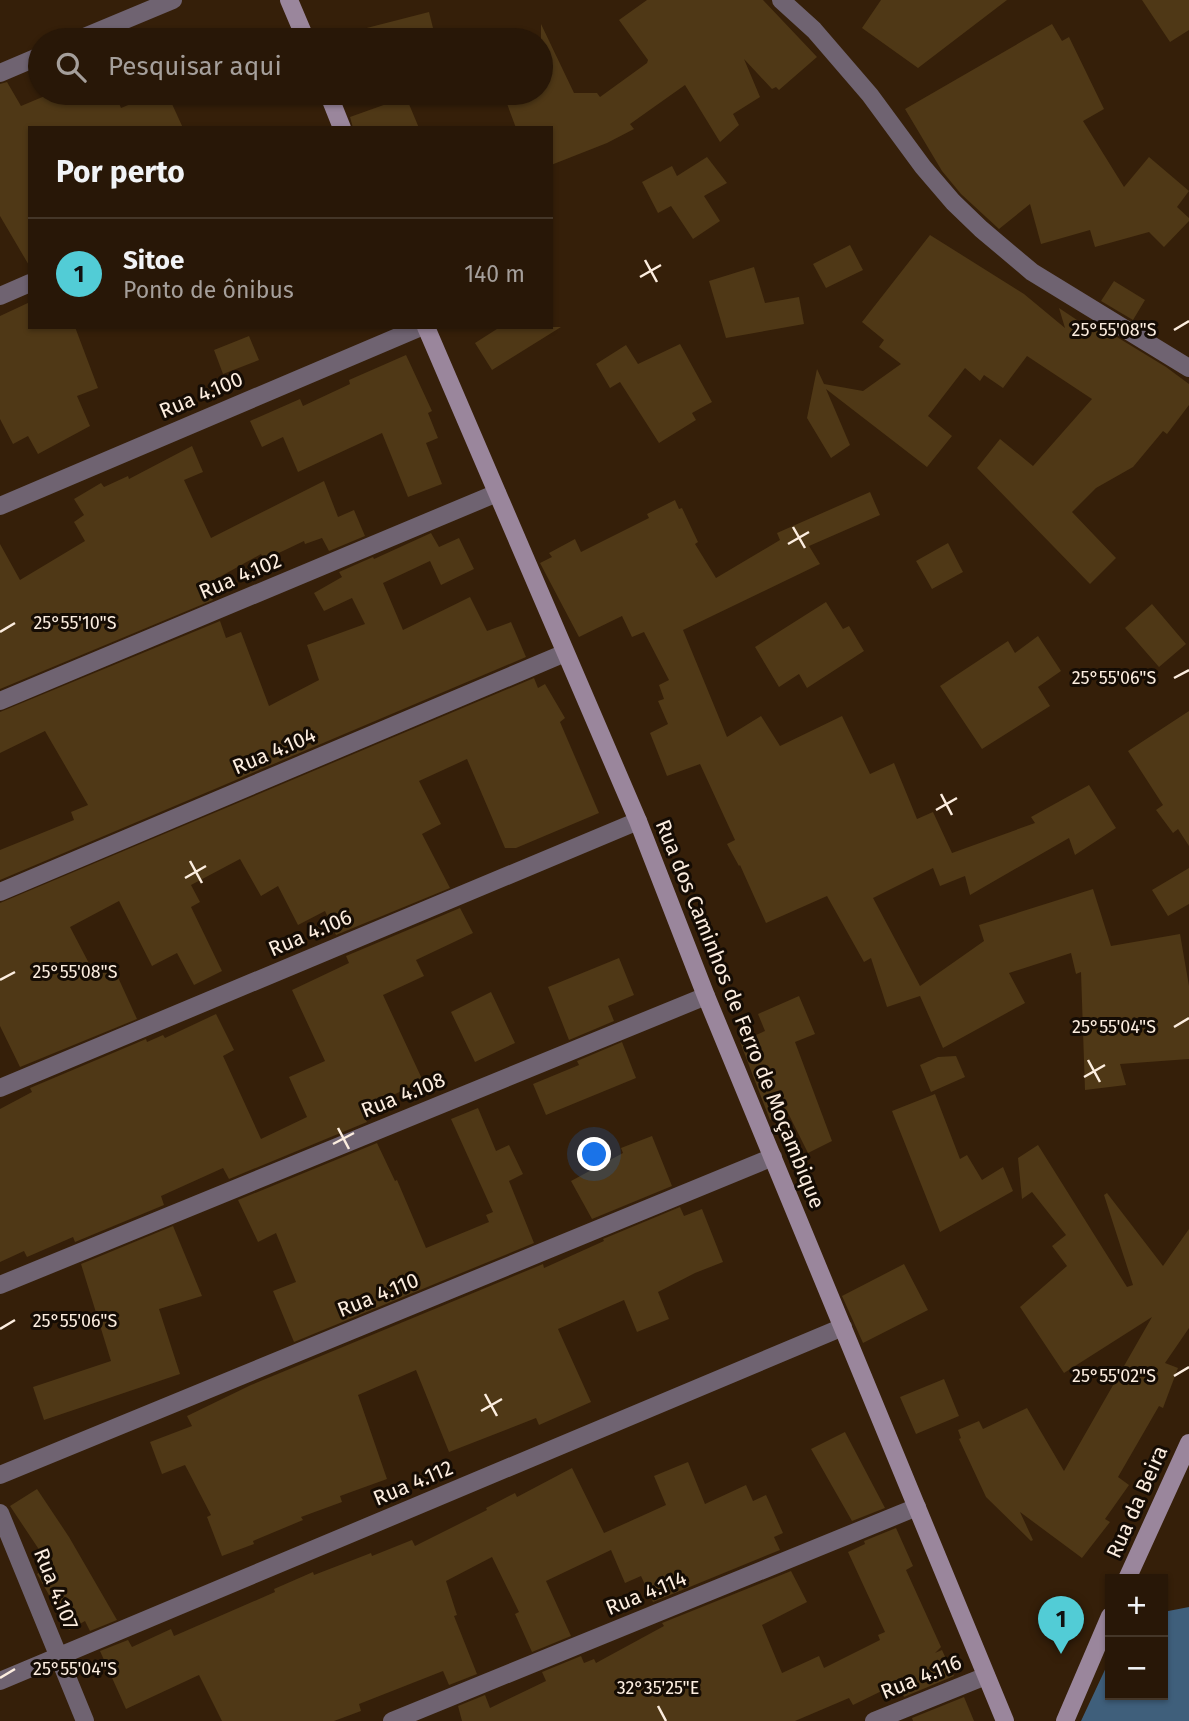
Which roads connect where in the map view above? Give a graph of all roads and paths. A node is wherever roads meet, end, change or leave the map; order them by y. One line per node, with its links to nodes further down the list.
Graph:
1 (173, 0): 4 (street)
2 (289, 0): 5 (street)
3 (781, 0): 14 (street)
4 (106, 28)
5 (301, 28)
6 (28, 61): 7 (street)
7 (0, 73)
8 (333, 105): 9 (street)
9 (341, 126)
10 (28, 284): 11 (street)
11 (0, 296)
12 (418, 329): 16 (street, Rua 4.100)
13 (424, 329): 15 (street, Rua dos Caminhos de Ferro de Moçambique)
14 (1189, 368)
15 (497, 494): 17 (street, Rua dos Caminhos de Ferro de Moçambique); 18 (street, Rua 4.102)
16 (0, 506)
17 (565, 653): 19 (street, Rua dos Caminhos de Ferro de Moçambique); 20 (street, Rua 4.104)
18 (0, 701)
19 (638, 821): 21 (street, Rua dos Caminhos de Ferro de Moçambique); 22 (street, Rua 4.106)
20 (0, 891)
21 (706, 996): 23 (street, Rua dos Caminhos de Ferro de Moçambique); 24 (street, Rua 4.108)
22 (0, 1087)
23 (773, 1157): 25 (street, Rua dos Caminhos de Ferro de Moçambique); 27 (street, Rua 4.110)
24 (0, 1285)
25 (843, 1327): 28 (street, Rua dos Caminhos de Ferro de Moçambique); 32 (street, Rua 4.112)
26 (1189, 1443): 30 (street, Rua da Beira)
27 (0, 1475)
28 (917, 1507): 33 (street, Rua dos Caminhos de Ferro de Moçambique); 36 (street, Rua 4.114)
29 (0, 1513): 32 (street, Rua 4.107)
30 (1129, 1574)
31 (1105, 1628): 39 (street)
32 (59, 1657): 34 (street, Rua 4.112); 35 (street, Rua 4.107)
33 (986, 1676): 37 (street, Rua 4.116); 38 (street, Rua dos Caminhos de Ferro de Moçambique)
34 (0, 1681)
35 (85, 1721)
36 (392, 1721)
37 (874, 1721)
38 (1005, 1721)
39 (1065, 1721)

